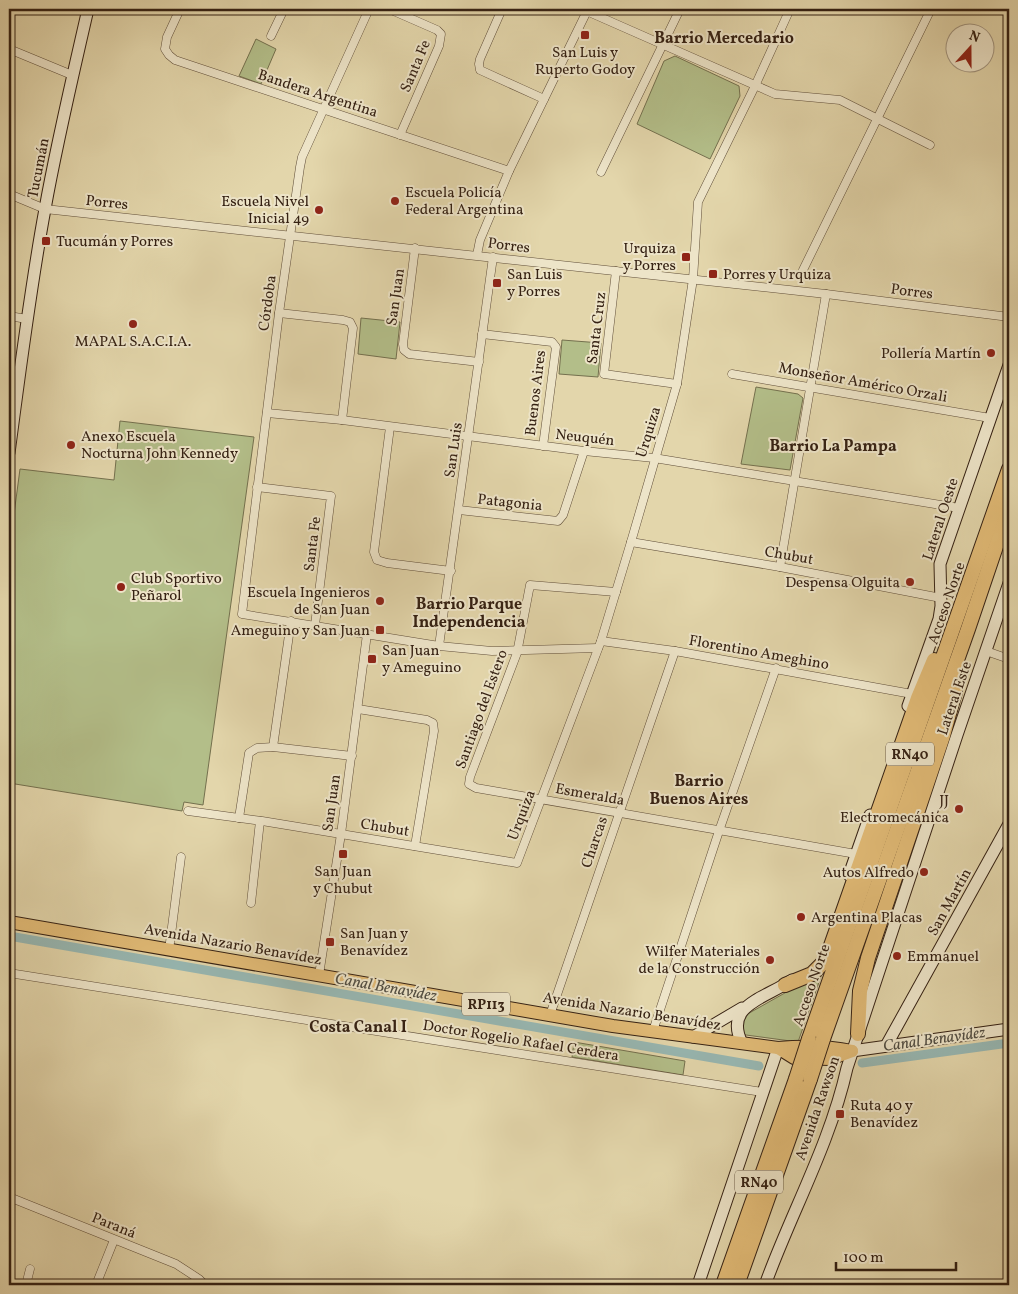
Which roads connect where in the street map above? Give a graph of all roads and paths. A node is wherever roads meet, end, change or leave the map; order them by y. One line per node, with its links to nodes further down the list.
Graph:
1 (88, 9): 14 (street, Tucumán)
2 (180, 9): 17 (street, Bandera Argentina)
3 (284, 9): 11 (street)
4 (369, 9): 17 (street, Córdoba)
5 (389, 9): 19 (street, Santa Fe)
6 (502, 9): 16 (street)
7 (586, 9): 12 (street); 16 (street)
8 (680, 9): 12 (street)
9 (790, 9): 15 (street, Urquiza)
10 (931, 9): 18 (street)
11 (271, 36)
12 (664, 45): 15 (street); 22 (street)
13 (9, 49): 14 (street)
14 (72, 76): 24 (street, Tucumán)
15 (755, 86): 18 (street); 31 (street, Urquiza)
16 (544, 99): 21 (street)
17 (324, 110): 19 (street, Bandera Argentina); 25 (street, Córdoba)
18 (878, 118): 20 (street); 29 (street)
19 (400, 135): 21 (street, Bandera Argentina)
20 (930, 145)
21 (509, 171): 27 (street)
22 (601, 172)
23 (9, 194): 24 (street, Porres)
24 (45, 209): 25 (street, Porres); 36 (street, Tucumán)
25 (291, 235): 26 (street, Porres); 33 (street, Córdoba)
26 (415, 248): 27 (street, Porres); 38 (street, San Juan)
27 (477, 255): 28 (street, Porres)
28 (493, 257): 30 (street, Porres); 37 (street, San Luis)
29 (803, 270)
30 (616, 271): 31 (street, Porres); 41 (street, Santa Cruz)
31 (693, 279): 32 (street, Porres); 41 (street, Urquiza)
32 (826, 294): 35 (street, Porres); 42 (street)
33 (279, 313): 43 (street, Córdoba); 45 (street)
34 (9, 316): 36 (street)
35 (1009, 317)
36 (27, 320): 46 (street, Tucumán)
37 (482, 334): 38 (street, San Luis); 49 (street, Buenos Aires)
38 (479, 362): 48 (street, San Luis)
39 (1009, 365): 44 (street, Lateral Oeste)
40 (732, 374): 42 (street, Monseñor Américo Orzali)
41 (677, 384): 52 (street, Urquiza)
42 (811, 387): 44 (street, Monseñor Américo Orzali); 54 (street)
43 (267, 413): 45 (street, Neuquén); 55 (street, Córdoba)
44 (990, 418): 56 (street, Lateral Oeste)
45 (342, 420): 47 (street, Neuquén)
46 (10, 426): 51 (street, Tucumán)
47 (390, 428): 48 (street, Neuquén); 61 (street)
48 (469, 437): 49 (street, Neuquén); 58 (street, San Luis)
49 (543, 446): 50 (street, Neuquén)
50 (584, 451): 52 (street, Neuquén); 58 (street, Patagonia)
51 (9, 453)
52 (654, 458): 54 (street, Neuquén); 59 (street, Urquiza)
53 (1009, 469): 62 (highway, Acceso Norte / RN40)
54 (795, 480): 56 (street, Neuquén); 60 (street)
55 (257, 487): 66 (street, Córdoba); 68 (street, Santa Fe)
56 (959, 508): 65 (street, Lateral Oeste)
57 (1009, 508): 69 (highway, Acceso Norte / RN40)
58 (459, 510): 61 (street, San Luis)
59 (631, 542): 60 (street, Chubut); 64 (street, Urquiza)
60 (780, 567): 65 (street, Chubut)
61 (451, 571): 72 (street, San Luis)
62 (971, 580): 100 (highway); 107 (highway, Acceso Norte / RN40)
63 (1009, 583): 75 (street, Lateral Este)
64 (616, 592): 71 (street, Urquiza); 73 (street, Santiago del Estero)
65 (941, 598): 78 (street, Lateral Oeste)
66 (242, 614): 67 (street, Florentino Ameghino)
67 (291, 621): 68 (street, Florentino Ameghino); 80 (street)
68 (315, 625): 70 (street, Florentino Ameghino)
69 (968, 629): 105 (highway); 107 (highway, Acceso Norte / RN40)
70 (367, 634): 72 (street, Florentino Ameghino); 79 (street, San Juan)
71 (599, 645): 73 (street, Florentino Ameghino); 74 (street, Florentino Ameghino); 83 (street, Urquiza)
72 (439, 646): 73 (street, Florentino Ameghino)
73 (517, 650): 82 (street, Santiago del Estero)
74 (676, 651): 77 (street, Florentino Ameghino); 85 (street, Charcas)
75 (986, 651): 76 (street); 105 (street, Lateral Este)
76 (1009, 659)
77 (776, 668): 78 (street, Florentino Ameghino); 89 (street)
78 (912, 694): 92 (street, Lateral Oeste)
79 (358, 709): 81 (street, San Juan); 91 (street)
80 (273, 747): 81 (street); 86 (street)
81 (352, 756): 90 (street, San Juan)
82 (469, 784): 83 (street, Esmeralda)
83 (541, 800): 85 (street, Esmeralda); 94 (street, Urquiza)
84 (188, 811): 86 (street, Chubut)
85 (619, 813): 89 (street, Esmeralda); 102 (street, Charcas)
86 (239, 818): 87 (street, Chubut)
87 (260, 821): 90 (street, Chubut); 95 (street)
88 (1009, 824): 109 (street, San Martín)
89 (719, 831): 92 (street, Esmeralda); 104 (street)
90 (341, 834): 91 (street, Chubut); 99 (street, San Juan)
91 (416, 846): 94 (street, Chubut)
92 (856, 854): 100 (street, Lateral Oeste)
93 (181, 857): 97 (street)
94 (517, 863)
95 (251, 903)
96 (9, 922): 97 (main road, Avenida Nazario Benavídez / RP113)
97 (170, 950): 99 (main road, Avenida Nazario Benavídez / RP113)
98 (9, 973): 113 (street, Doctor Rogelio Rafael Cerdera)
99 (320, 976): 102 (main road, Avenida Nazario Benavídez / RP113)
100 (785, 984): 101 (street, Lateral Oeste)
101 (744, 1008): 106 (street, Lateral Oeste); 108 (street)
102 (550, 1015): 104 (main road, Avenida Nazario Benavídez / RP113)
103 (1009, 1029): 109 (street, Avenida Nazario Benavídez / RP113)
104 (653, 1031): 106 (main road, Avenida Nazario Benavídez / RP113)
105 (858, 1034): 111 (street, Lateral Este)
106 (694, 1037): 108 (main road, Avenida Nazario Benavídez / RP113)
107 (816, 1039): 112 (highway, Acceso Norte / RN40, bridge)
108 (742, 1044): 110 (main road, Avenida Nazario Benavídez / RP113)
109 (886, 1046): 111 (street, Avenida Nazario Benavídez / RP113)
110 (778, 1048): 111 (main road, Avenida Nazario Benavídez / RP113); 113 (street)
111 (852, 1051): 123 (street, Avenida Rawson)
112 (803, 1079): 121 (highway, Acceso Norte / RN40); 122 (highway, Acceso Norte / RN40)
113 (762, 1092): 120 (street)
114 (9, 1197): 115 (street, Paraná)
115 (114, 1240): 118 (street); 119 (street, Paraná)
116 (30, 1269): 117 (street)
117 (26, 1285)
118 (96, 1285)
119 (205, 1285)
120 (698, 1285)
121 (723, 1285)
122 (737, 1285)
123 (765, 1285)

